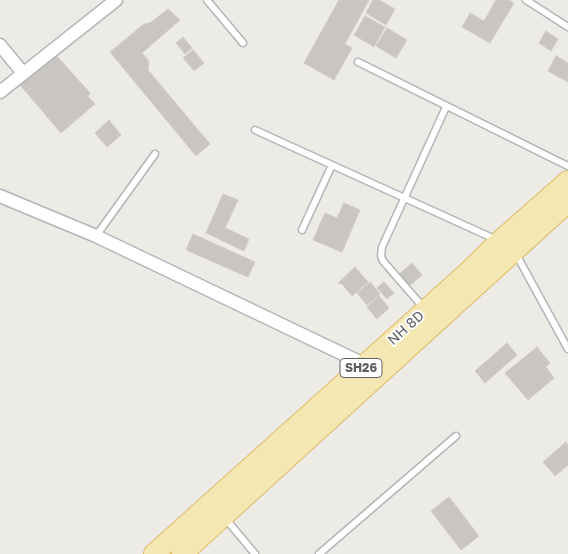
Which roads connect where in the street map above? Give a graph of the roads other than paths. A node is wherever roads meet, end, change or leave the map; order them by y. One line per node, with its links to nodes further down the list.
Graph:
1 (116, 0): 8 (street)
2 (207, 0): 5 (lane)
3 (526, 0): 4 (lane)
4 (568, 27)
5 (243, 43)
6 (0, 44): 8 (street)
7 (358, 62): 10 (lane)
8 (24, 73): 9 (street)
9 (0, 92)
10 (446, 107): 14 (lane); 17 (lane)
11 (255, 130): 13 (lane)
12 (156, 154): 20 (lane)
13 (332, 165): 17 (lane); 19 (lane)
14 (568, 166)
15 (568, 181): 21 (main road, NH 8D / SH26)
16 (0, 196): 20 (street)
17 (404, 199): 21 (lane); 22 (lane)
18 (568, 202): 21 (main road, NH 8D / SH26)
19 (302, 230)
20 (96, 236): 24 (street)
21 (507, 246): 22 (main road, NH 8D / SH26); 23 (lane); 24 (main road, NH 8D / SH26)
22 (426, 310): 24 (main road, NH 8D / SH26)
23 (568, 349)
24 (373, 369): 26 (main road, NH 8D / SH26); 27 (main road, NH 8D / SH26)
25 (456, 436): 30 (lane)
26 (224, 517): 28 (main road, NH 8D / SH26); 29 (lane)
27 (154, 554)
28 (182, 554)
29 (255, 554)
30 (319, 554)

